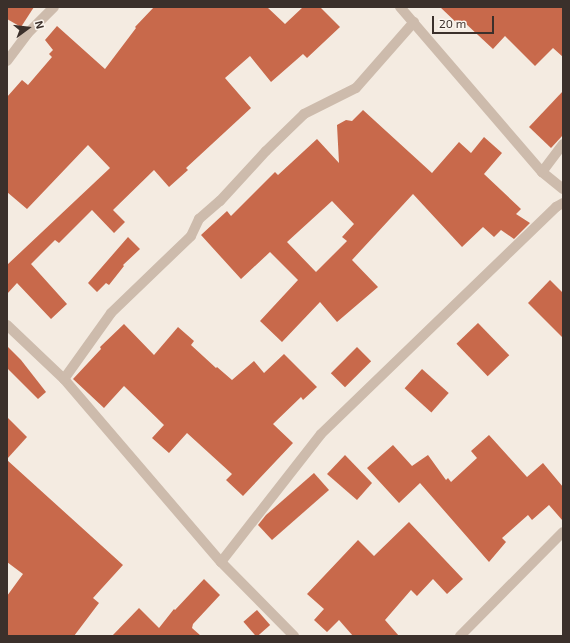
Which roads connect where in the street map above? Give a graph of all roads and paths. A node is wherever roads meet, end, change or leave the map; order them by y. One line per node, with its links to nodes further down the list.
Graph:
1 (54, 7): 4 (street)
2 (400, 7): 3 (street)
3 (414, 22): 6 (street); 10 (street)
4 (7, 61)
5 (563, 144): 6 (street)
6 (542, 172): 7 (street)
7 (563, 189)
8 (563, 203): 12 (street)
9 (7, 325): 10 (street)
10 (64, 379): 12 (street)
11 (563, 532): 14 (street)
12 (221, 562): 13 (street)
13 (294, 636)
14 (460, 636)

